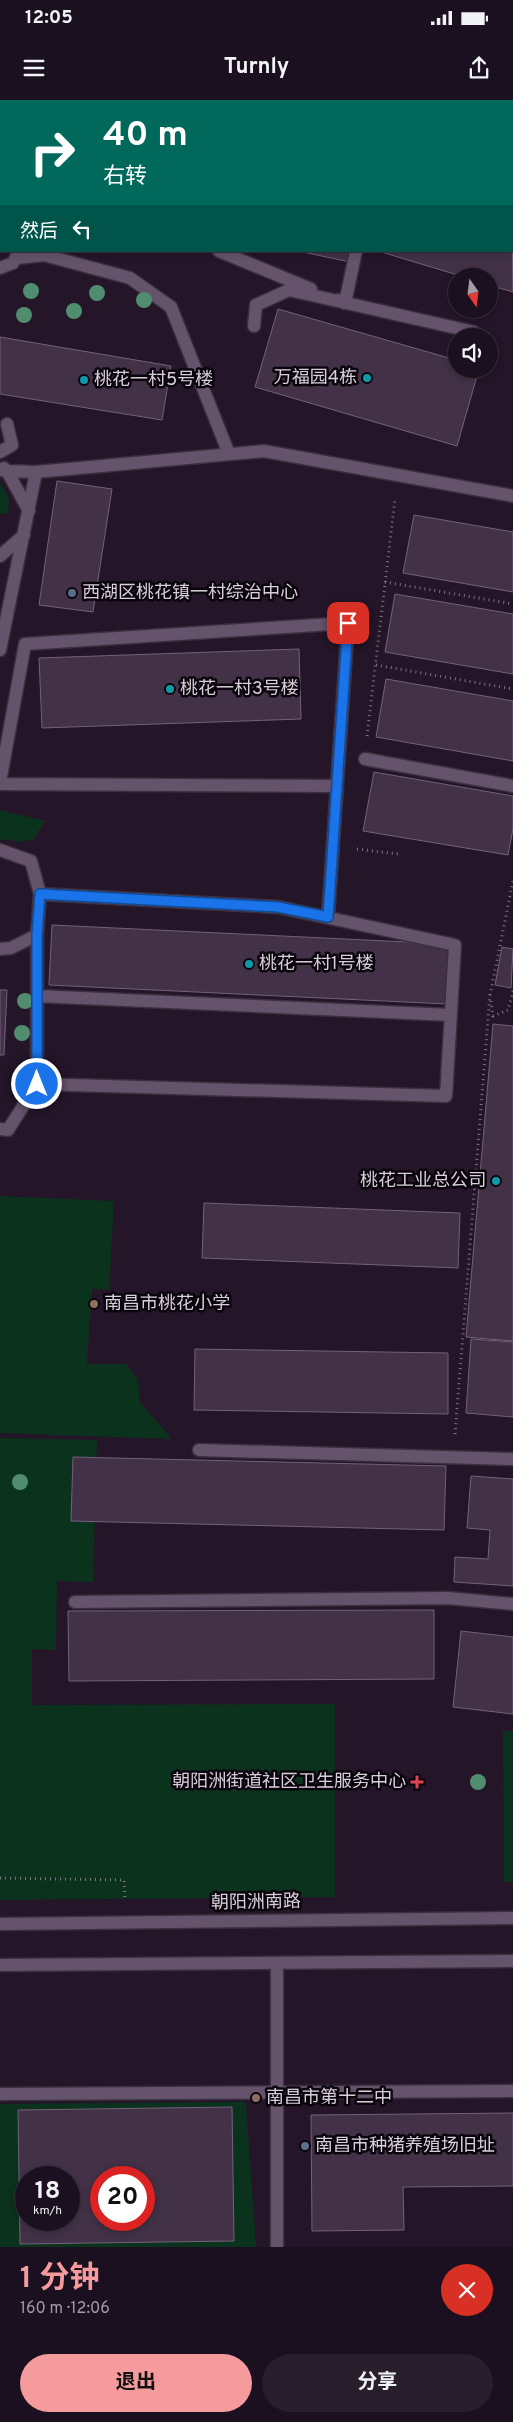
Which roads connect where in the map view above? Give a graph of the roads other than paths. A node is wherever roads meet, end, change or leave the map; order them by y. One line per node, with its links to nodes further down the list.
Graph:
1 (221, 252): 5 (main road)
2 (356, 252): 5 (main road)
3 (18, 255): 4 (main road); 10 (main road)
4 (0, 268)
5 (345, 303): 6 (main road); 7 (main road)
6 (254, 326)
7 (456, 328)
8 (7, 424): 9 (main road)
9 (0, 452)
10 (229, 454): 12 (main road); 13 (main road)
11 (2, 468): 12 (main road); 14 (main road)
12 (36, 472): 14 (main road)
13 (513, 496)
14 (28, 511): 15 (main road)
15 (24, 535): 16 (main road); 17 (main road)
16 (0, 556)
17 (6, 589): 18 (main road)
18 (5, 603): 19 (main road)
19 (3, 621): 20 (main road)
20 (0, 650)
21 (365, 759): 24 (main road)
22 (0, 783): 23 (main road); 23 (main road)
23 (337, 786): 27 (main road)
24 (513, 786)
25 (0, 850): 26 (main road)
26 (40, 894): 27 (main road); 28 (main road)
27 (328, 917): 31 (main road)
28 (37, 935): 29 (main road); 30 (main road)
29 (0, 949)
30 (37, 996): 31 (main road); 32 (main road)
31 (451, 1015): 32 (main road)
32 (37, 1084): 33 (main road)
33 (0, 1129)
34 (199, 1450): 35 (main road)
35 (513, 1459)
36 (76, 1602): 37 (main road)
37 (513, 1604)
38 (513, 1918): 39 (main road, 朝阳洲南路)
39 (0, 1924)
40 (513, 1961): 41 (main road)
41 (277, 1963): 42 (main road); 44 (main road)
42 (0, 1965)
43 (513, 2091): 44 (main road)
44 (277, 2093): 45 (main road); 46 (main road)
45 (0, 2094)
46 (277, 2247)

